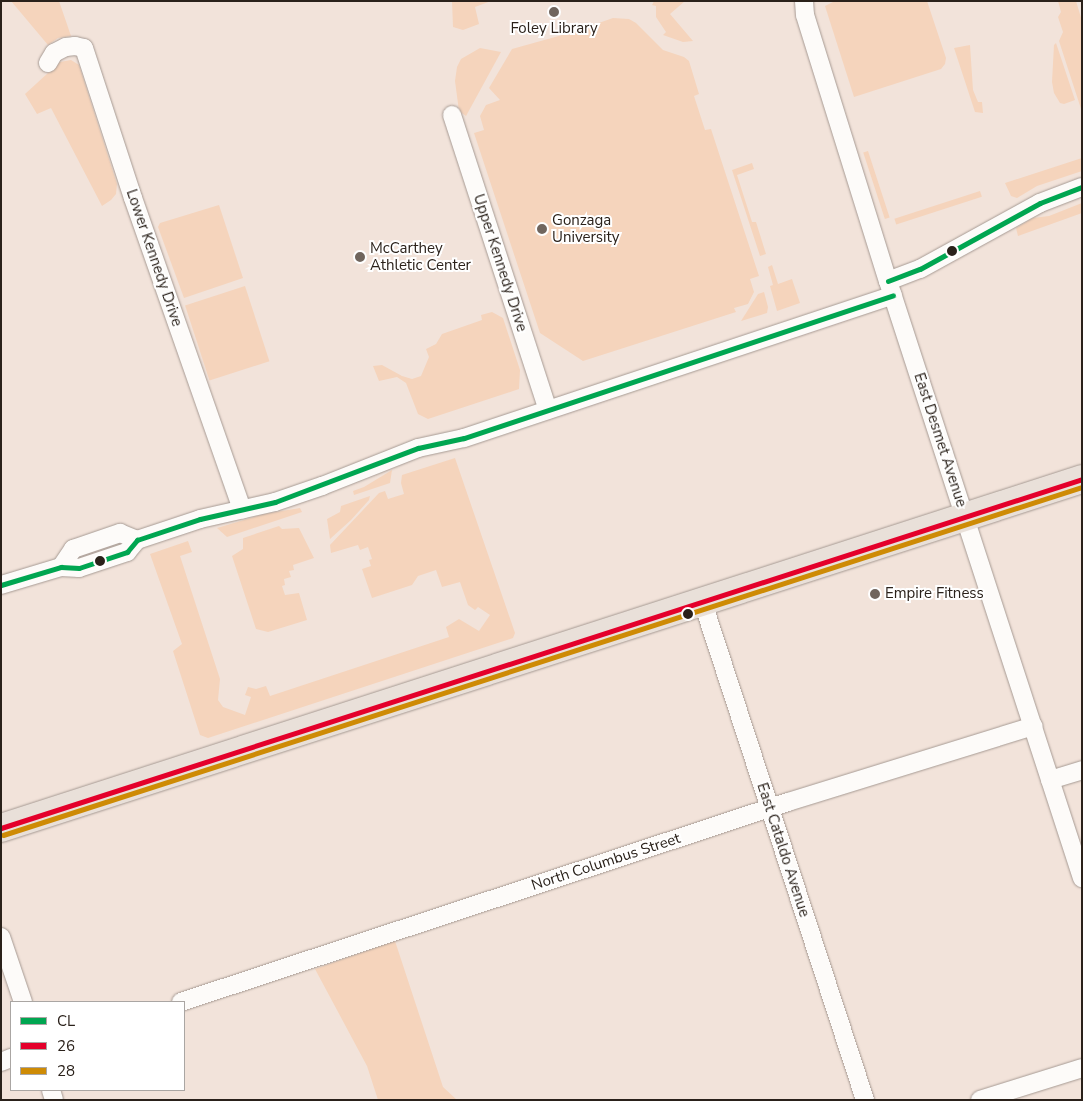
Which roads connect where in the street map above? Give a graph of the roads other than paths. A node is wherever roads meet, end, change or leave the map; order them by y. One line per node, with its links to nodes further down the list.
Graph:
1 (804, 1): 5 (street, East Desmet Avenue)
2 (48, 63): 8 (street, Lower Kennedy Drive)
3 (452, 115): 6 (street, Upper Kennedy Drive)
4 (1082, 187): 5 (street)
5 (891, 288): 6 (street); 9 (street, East Desmet Avenue)
6 (548, 410): 8 (street)
7 (1082, 479): 9 (main road)
8 (242, 509): 10 (street)
9 (965, 516): 11 (main road); 12 (street, East Desmet Avenue)
10 (1, 585)
11 (702, 600): 15 (street, East Cataldo Avenue); 16 (main road)
12 (1032, 726): 14 (street, East Desmet Avenue); 15 (street, North Columbus Street)
13 (1082, 770): 14 (street)
14 (1050, 780): 17 (street, East Desmet Avenue)
15 (769, 808): 20 (street, North Columbus Street); 22 (street, East Cataldo Avenue)
16 (1, 828)
17 (1082, 878)
18 (1, 937): 19 (street)
19 (23, 1001)
20 (184, 1001)
21 (1082, 1068): 23 (street)
22 (865, 1100)
23 (980, 1100)

